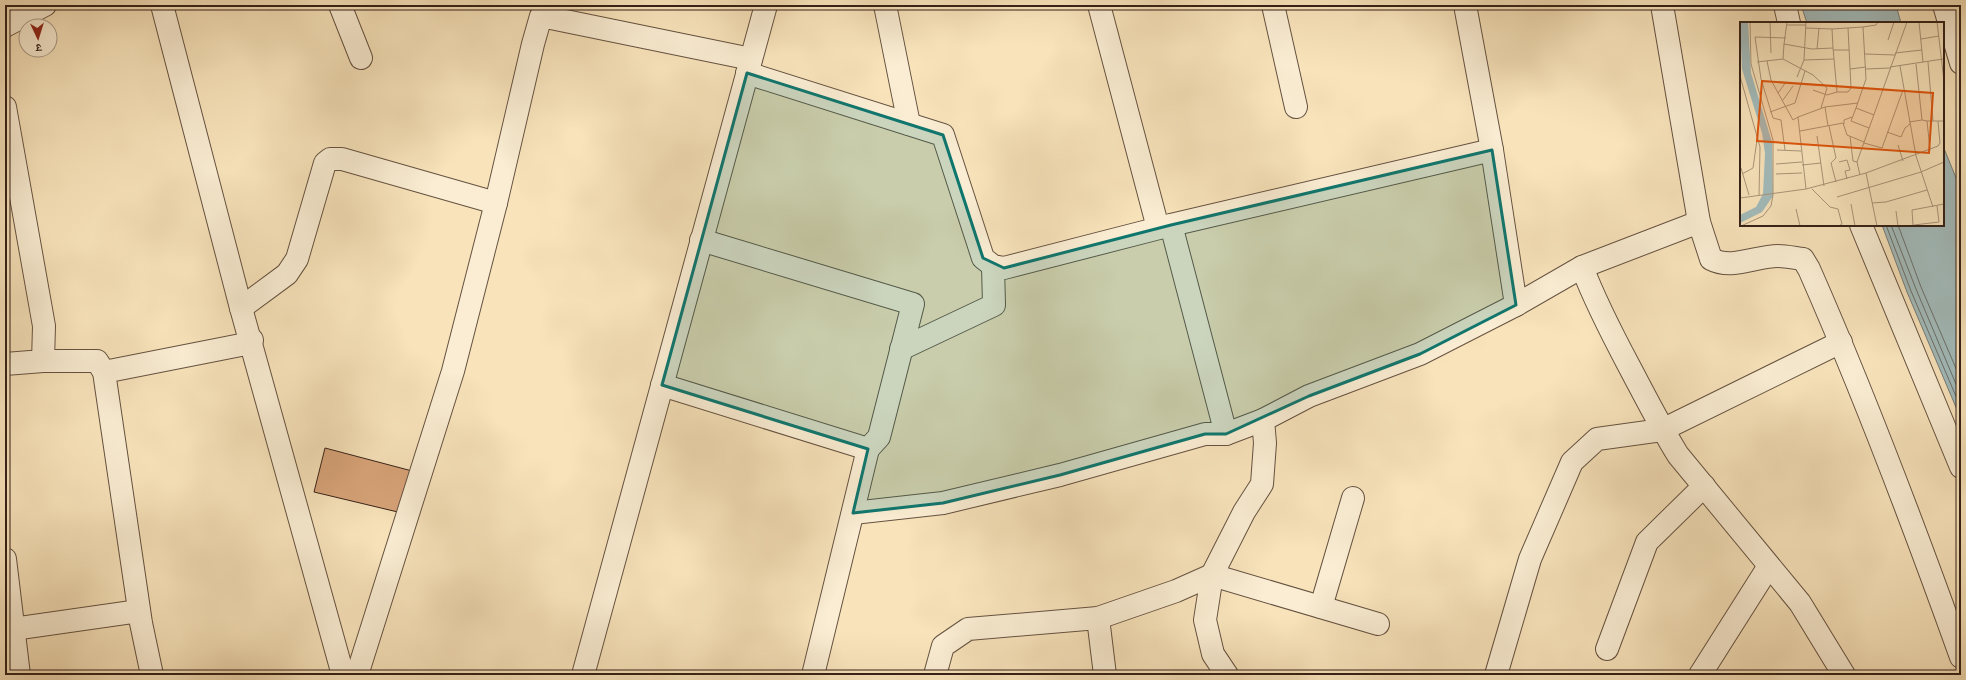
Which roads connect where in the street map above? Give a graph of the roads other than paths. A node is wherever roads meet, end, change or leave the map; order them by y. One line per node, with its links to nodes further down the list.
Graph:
1 (46, 5): 13 (street)
2 (162, 5): 29 (street)
3 (340, 5): 14 (street)
4 (766, 5): 16 (street)
5 (885, 5): 19 (street)
6 (1099, 5): 23 (street)
7 (1273, 5): 17 (street)
8 (1465, 5): 20 (street)
9 (1662, 5): 22 (street)
10 (1785, 5): 12 (street)
11 (1944, 5): 15 (street)
12 (1788, 22)
13 (5, 26)
14 (361, 58)
15 (1961, 63)
16 (749, 66): 19 (street); 21 (street); 25 (street)
17 (1296, 106)
18 (5, 107): 33 (street)
19 (909, 124): 26 (street)
20 (1492, 150): 23 (street); 28 (street)
21 (496, 203): 29 (street); 58 (street)
22 (1699, 222): 27 (street); 31 (street)
23 (1164, 226): 26 (street); 39 (street)
24 (1862, 226): 41 (street)
25 (701, 240): 32 (street); 36 (street)
26 (994, 266): 32 (street)
27 (1582, 267): 28 (street); 38 (street)
28 (1516, 305): 37 (street)
29 (241, 308): 30 (street)
30 (251, 342): 35 (street); 57 (street)
31 (1841, 342): 38 (street); 54 (street)
32 (901, 349): 40 (street)
33 (43, 361): 34 (street); 35 (street)
34 (5, 364)
35 (104, 372): 49 (street)
36 (662, 384): 40 (street); 59 (street)
37 (1263, 420): 39 (street); 47 (street)
38 (1662, 430): 42 (street); 64 (street)
39 (1226, 434): 44 (street)
40 (868, 449): 44 (street)
41 (1961, 467)
42 (1704, 486): 46 (street); 53 (street)
43 (1353, 498): 48 (street)
44 (853, 513): 60 (street)
45 (5, 559): 52 (street)
46 (1769, 566): 65 (street); 66 (street)
47 (1212, 575): 48 (street); 50 (street); 63 (street)
48 (1321, 607): 51 (street)
49 (139, 611): 52 (street); 56 (street)
50 (1098, 618): 61 (street); 62 (street)
51 (1378, 624)
52 (13, 629): 55 (street)
53 (1607, 649)
54 (1961, 657)
55 (19, 675)
56 (152, 675)
57 (343, 675)
58 (357, 675)
59 (583, 675)
60 (813, 675)
61 (935, 675)
62 (1106, 675)
63 (1227, 675)
64 (1496, 675)
65 (1700, 675)
66 (1844, 675)

